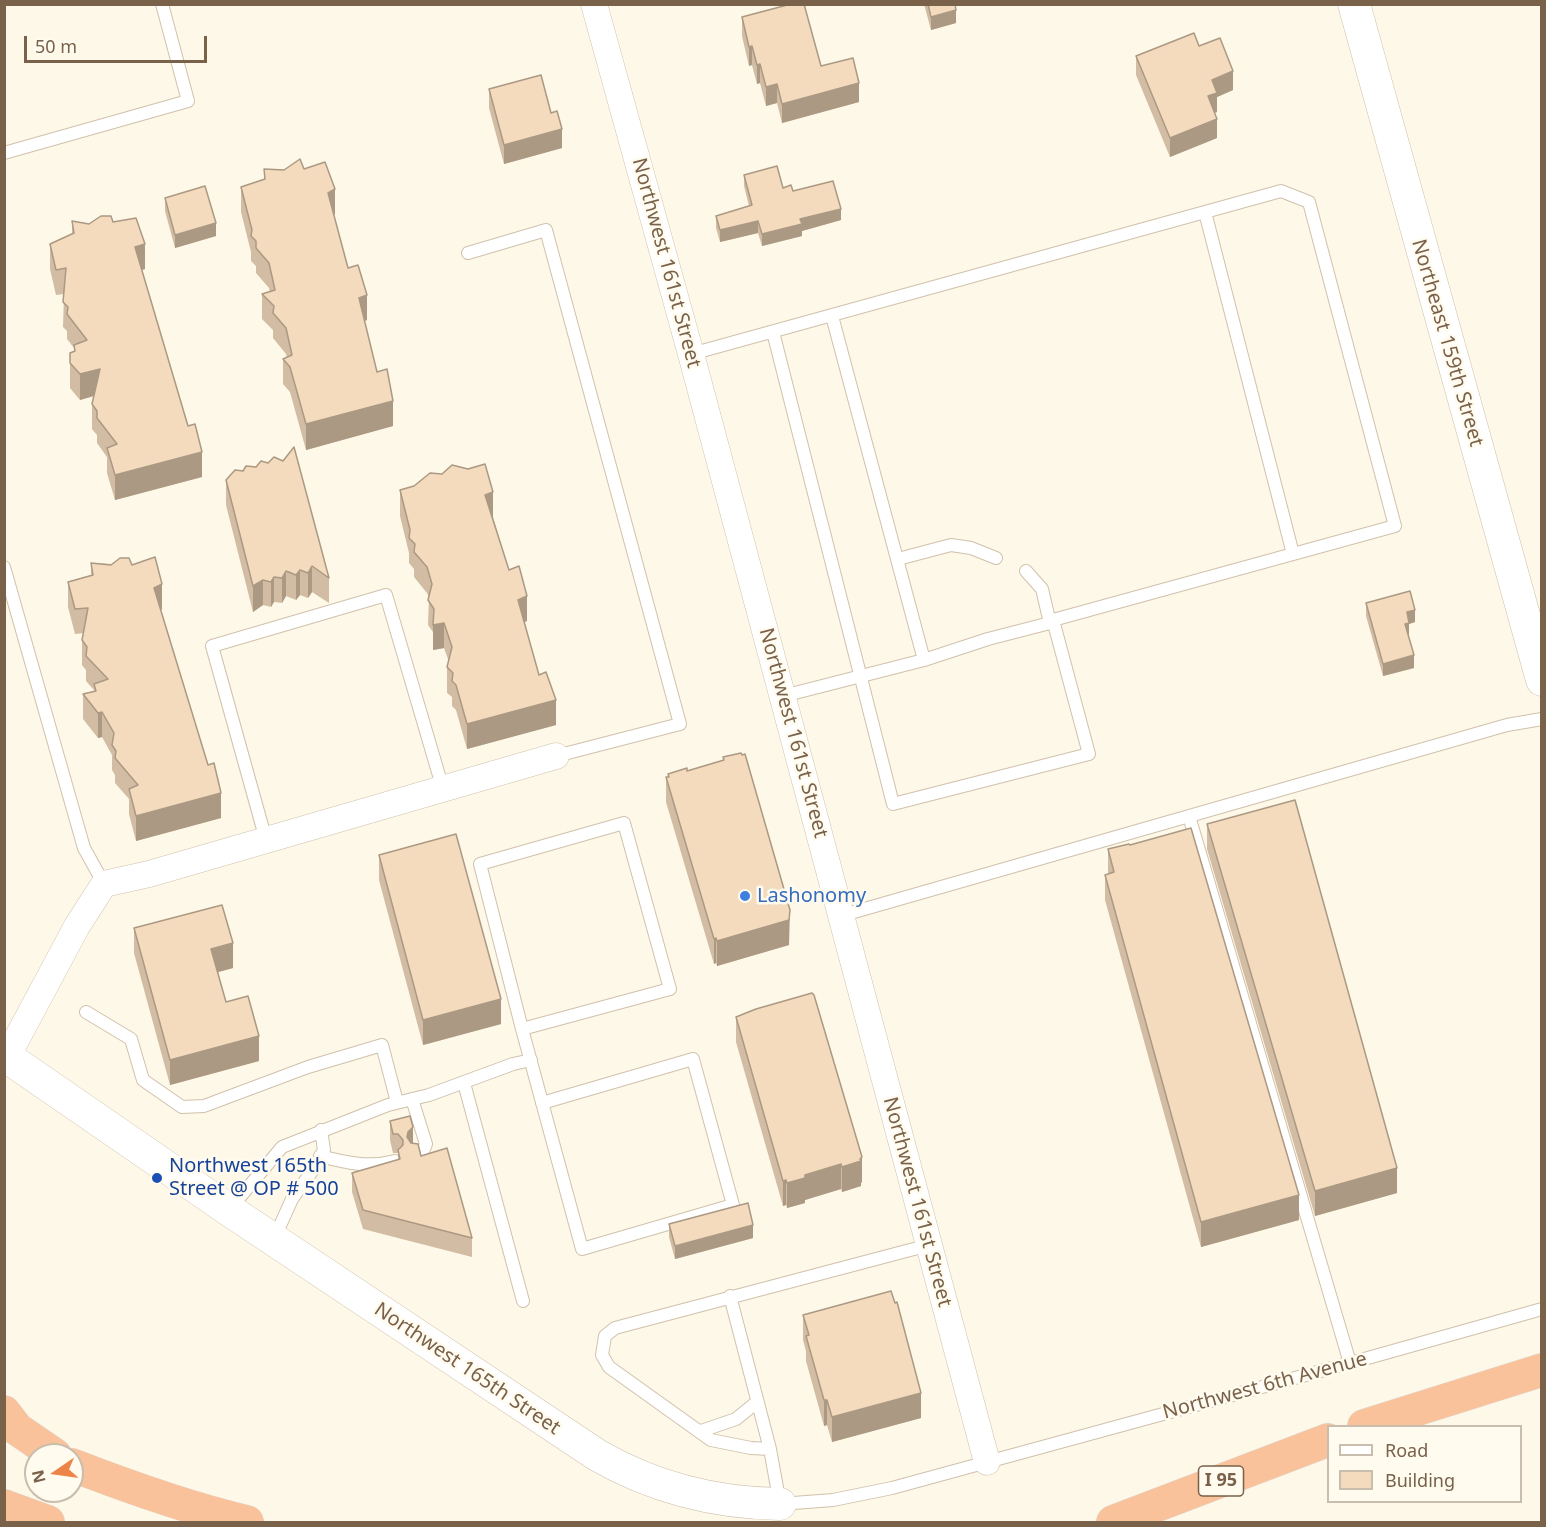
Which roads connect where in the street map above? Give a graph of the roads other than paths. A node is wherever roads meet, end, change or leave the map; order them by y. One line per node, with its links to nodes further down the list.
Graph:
1 (162, 4): 4 (lane)
2 (594, 4): 9 (street, Northwest 161st Street)
3 (1354, 4): 17 (street, Northeast 159th Street)
4 (4, 153)
5 (1205, 212): 7 (lane); 10 (lane); 10 (lane)
6 (468, 252): 20 (lane)
7 (832, 316): 8 (lane); 12 (lane)
8 (773, 332): 9 (lane); 16 (lane)
9 (692, 354): 18 (street, Northwest 161st Street)
10 (1293, 554): 16 (lane)
11 (996, 558): 12 (lane)
12 (898, 559): 15 (lane)
13 (4, 567): 24 (lane)
14 (1026, 571): 15 (lane)
15 (924, 660): 16 (lane)
16 (860, 675): 18 (lane)
17 (1542, 680)
18 (783, 696): 25 (street, Northwest 161st Street)
19 (1542, 719): 22 (lane)
20 (556, 756): 21 (street)
21 (443, 789): 23 (street); 23 (lane)
22 (1189, 816): 25 (lane); 44 (lane)
23 (266, 840): 24 (street)
24 (104, 884): 28 (street)
25 (840, 916): 40 (street, Northwest 161st Street)
26 (86, 1012): 32 (lane)
27 (522, 1029): 27 (lane); 29 (lane)
28 (6, 1056): 38 (street, Northwest 165th Street)
29 (531, 1060): 30 (lane); 33 (lane)
30 (464, 1083): 31 (lane); 42 (lane)
31 (412, 1099): 32 (lane); 35 (lane)
32 (398, 1102): 34 (lane)
33 (543, 1103): 33 (lane)
34 (321, 1130): 36 (lane); 38 (lane)
35 (416, 1155)
36 (320, 1156): 37 (lane); 39 (lane)
37 (395, 1161)
38 (229, 1210): 39 (street, Northwest 165th Street)
39 (273, 1240): 55 (street, Northwest 165th Street)
40 (929, 1245): 41 (lane); 53 (street, Northwest 161st Street)
41 (730, 1296): 46 (lane); 49 (lane)
42 (523, 1300)
43 (1542, 1309): 44 (lane, Northwest 6th Avenue)
44 (1350, 1364): 53 (lane, Northwest 6th Avenue)
45 (1542, 1370): 48 (highway)
46 (757, 1402): 49 (lane); 52 (lane)
47 (4, 1412): 51 (highway)
48 (1367, 1425)
49 (701, 1431): 52 (lane)
50 (1327, 1441): 59 (highway, I 95)
51 (37, 1443)
52 (770, 1449): 55 (lane)
53 (987, 1462): 55 (lane, Northwest 165th Street)
54 (84, 1470): 58 (highway)
55 (780, 1504)
56 (4, 1506): 57 (highway)
57 (48, 1522)
58 (247, 1522)
59 (1113, 1522)

